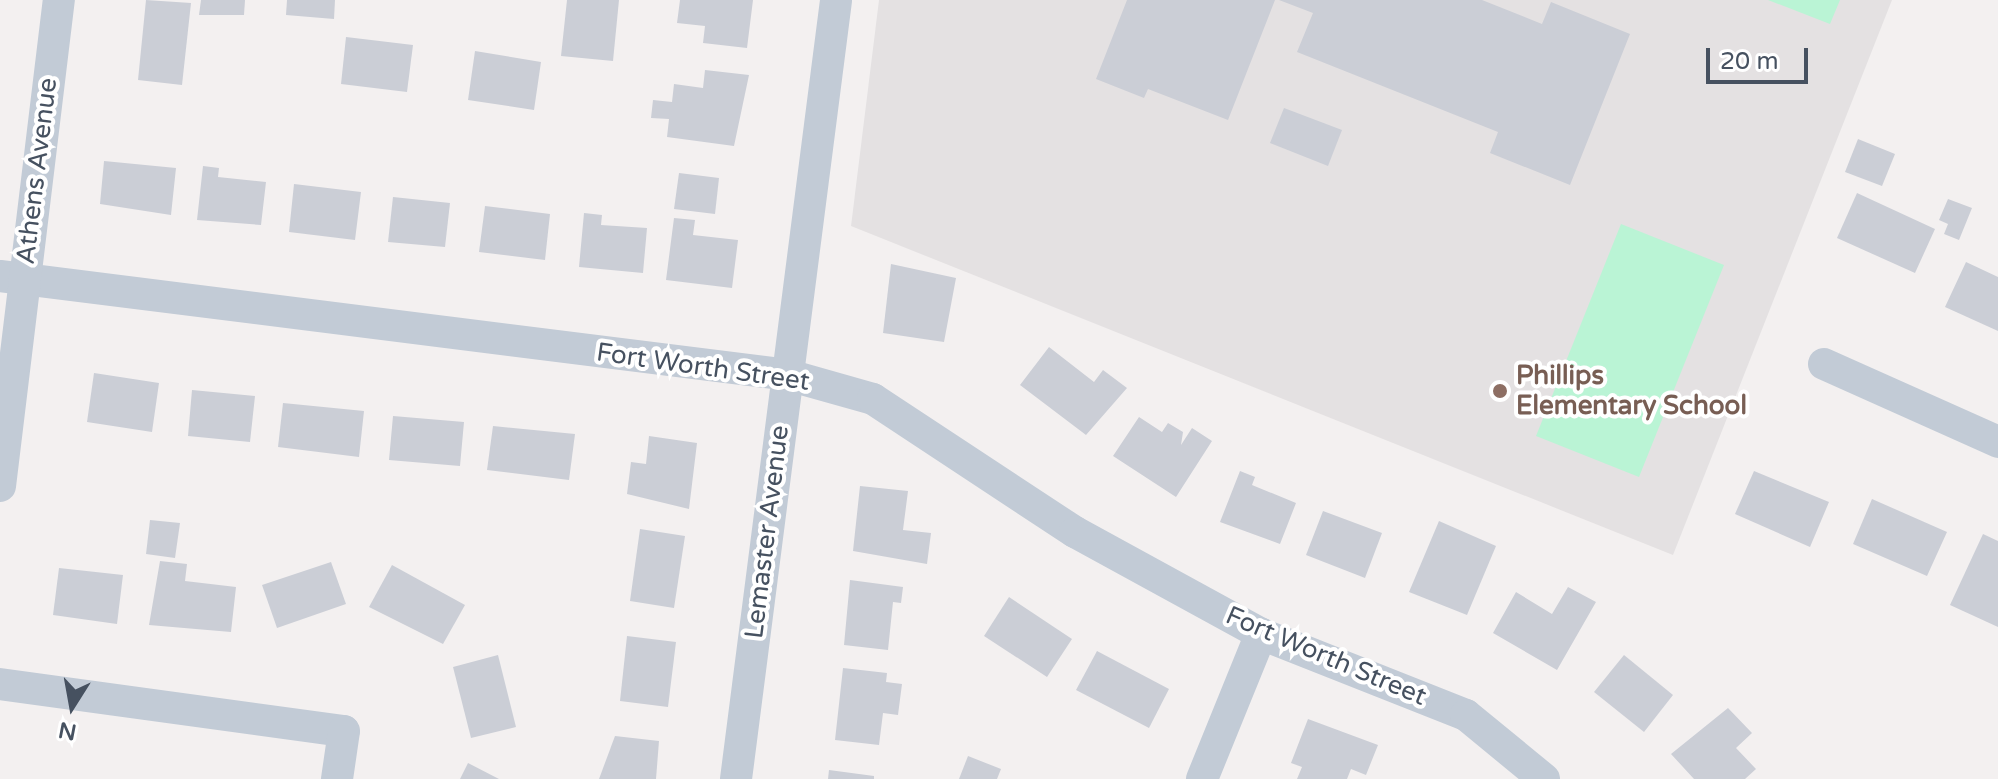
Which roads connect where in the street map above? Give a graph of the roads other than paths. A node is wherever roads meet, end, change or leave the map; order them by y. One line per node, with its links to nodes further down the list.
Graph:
1 (59, 0): 3 (street, Athens Avenue)
2 (836, 0): 5 (street, Lemaster Avenue)
3 (12, 277): 5 (street, Fort Worth Street); 7 (street, Athens Avenue)
4 (1824, 364): 6 (street)
5 (788, 375): 8 (street, Fort Worth Street); 11 (street, Lemaster Avenue)
6 (1998, 442)
7 (0, 486)
8 (1261, 634): 12 (street); 13 (street, Fort Worth Street)
9 (0, 684): 10 (street)
10 (337, 779)
11 (736, 779)
12 (1202, 779)
13 (1544, 779)

